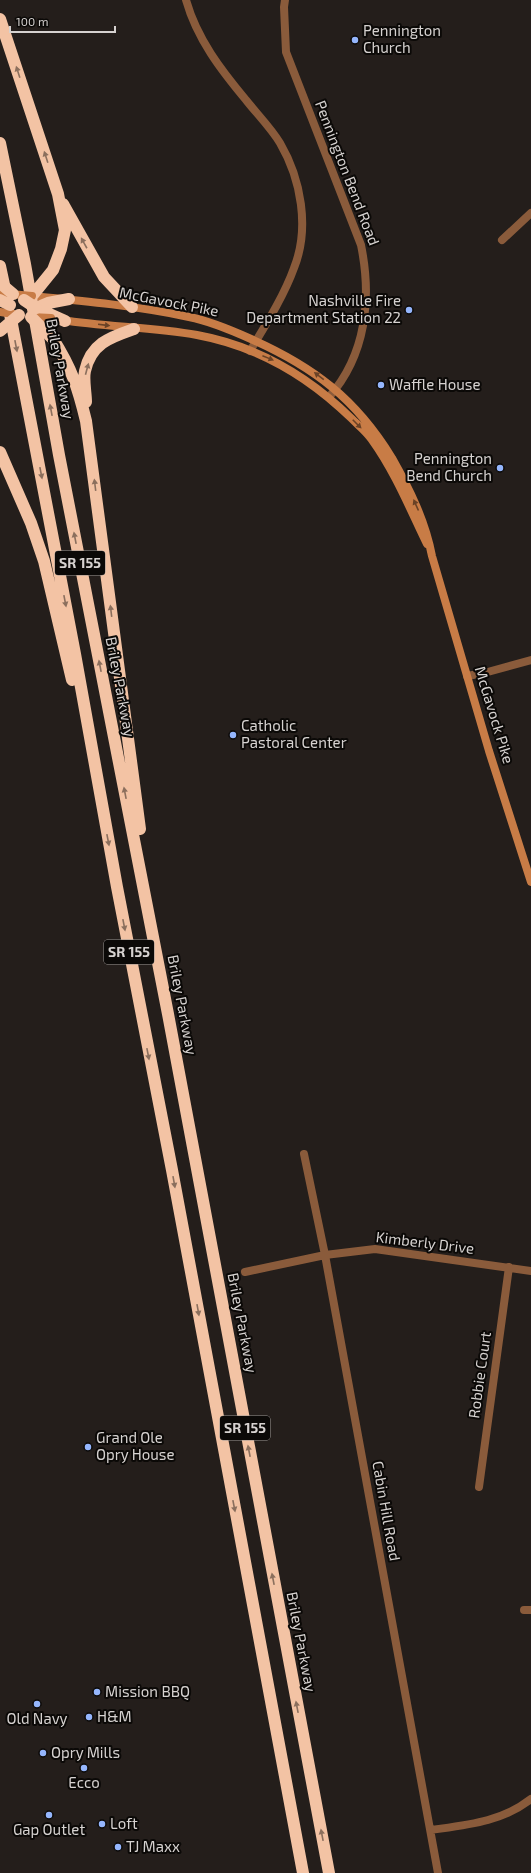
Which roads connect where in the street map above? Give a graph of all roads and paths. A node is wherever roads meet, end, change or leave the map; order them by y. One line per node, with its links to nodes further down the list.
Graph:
1 (186, 0): 20 (street)
2 (285, 0): 22 (street, Pennington Bend Road)
3 (0, 19): 5 (highway, one-way to 3)
4 (0, 143): 31 (highway, Briley Parkway / SR 155, one-way to 4)
5 (58, 194): 11 (highway); 14 (highway, one-way to 5)
6 (531, 213): 7 (street)
7 (502, 240)
8 (0, 266): 29 (highway, SR 155, one-way to 29)
9 (0, 283): 13 (highway, bridge)
10 (0, 293): 13 (main road, bridge)
11 (28, 298): 13 (highway, bridge); 15 (main road); 16 (highway, bridge)
12 (69, 299): 14 (main road, McGavock Pike); 15 (highway)
13 (4, 303): 16 (highway)
14 (132, 307): 20 (main road, McGavock Pike)
15 (49, 308): 16 (highway); 17 (highway)
16 (28, 313): 19 (highway, bridge); 24 (highway, bridge)
17 (65, 321): 18 (main road, McGavock Pike, one-way to 18)
18 (134, 329): 21 (main road, McGavock Pike); 24 (highway, one-way to 18)
19 (0, 331)
20 (256, 341): 21 (street); 22 (main road, McGavock Pike, one-way to 20)
21 (250, 351): 23 (main road, McGavock Pike, one-way to 23)
22 (336, 389): 23 (street, Pennington Bend Road); 26 (main road, McGavock Pike, one-way to 22)
23 (329, 397): 26 (main road, McGavock Pike, one-way to 26)
24 (86, 422): 31 (highway, one-way to 24)
25 (0, 452): 29 (highway)
26 (432, 556): 28 (main road, McGavock Pike)
27 (531, 660): 28 (street)
28 (467, 676): 30 (main road, McGavock Pike)
29 (101, 802): 40 (highway, SR 155, one-way to 40)
30 (531, 882)
31 (162, 983): 41 (highway, Briley Parkway / SR 155, one-way to 31)
32 (304, 1154): 33 (street, Cabin Hill Road)
33 (325, 1255): 34 (street, Kimberly Drive); 36 (street, Kimberly Drive); 39 (street, Cabin Hill Road)
34 (509, 1267): 35 (street, Kimberly Drive); 37 (street, Robbie Court)
35 (531, 1270)
36 (245, 1272)
37 (479, 1487)
38 (531, 1799): 39 (street)
39 (431, 1830): 42 (street, Cabin Hill Road)
40 (303, 1873)
41 (329, 1873)
42 (438, 1873)

